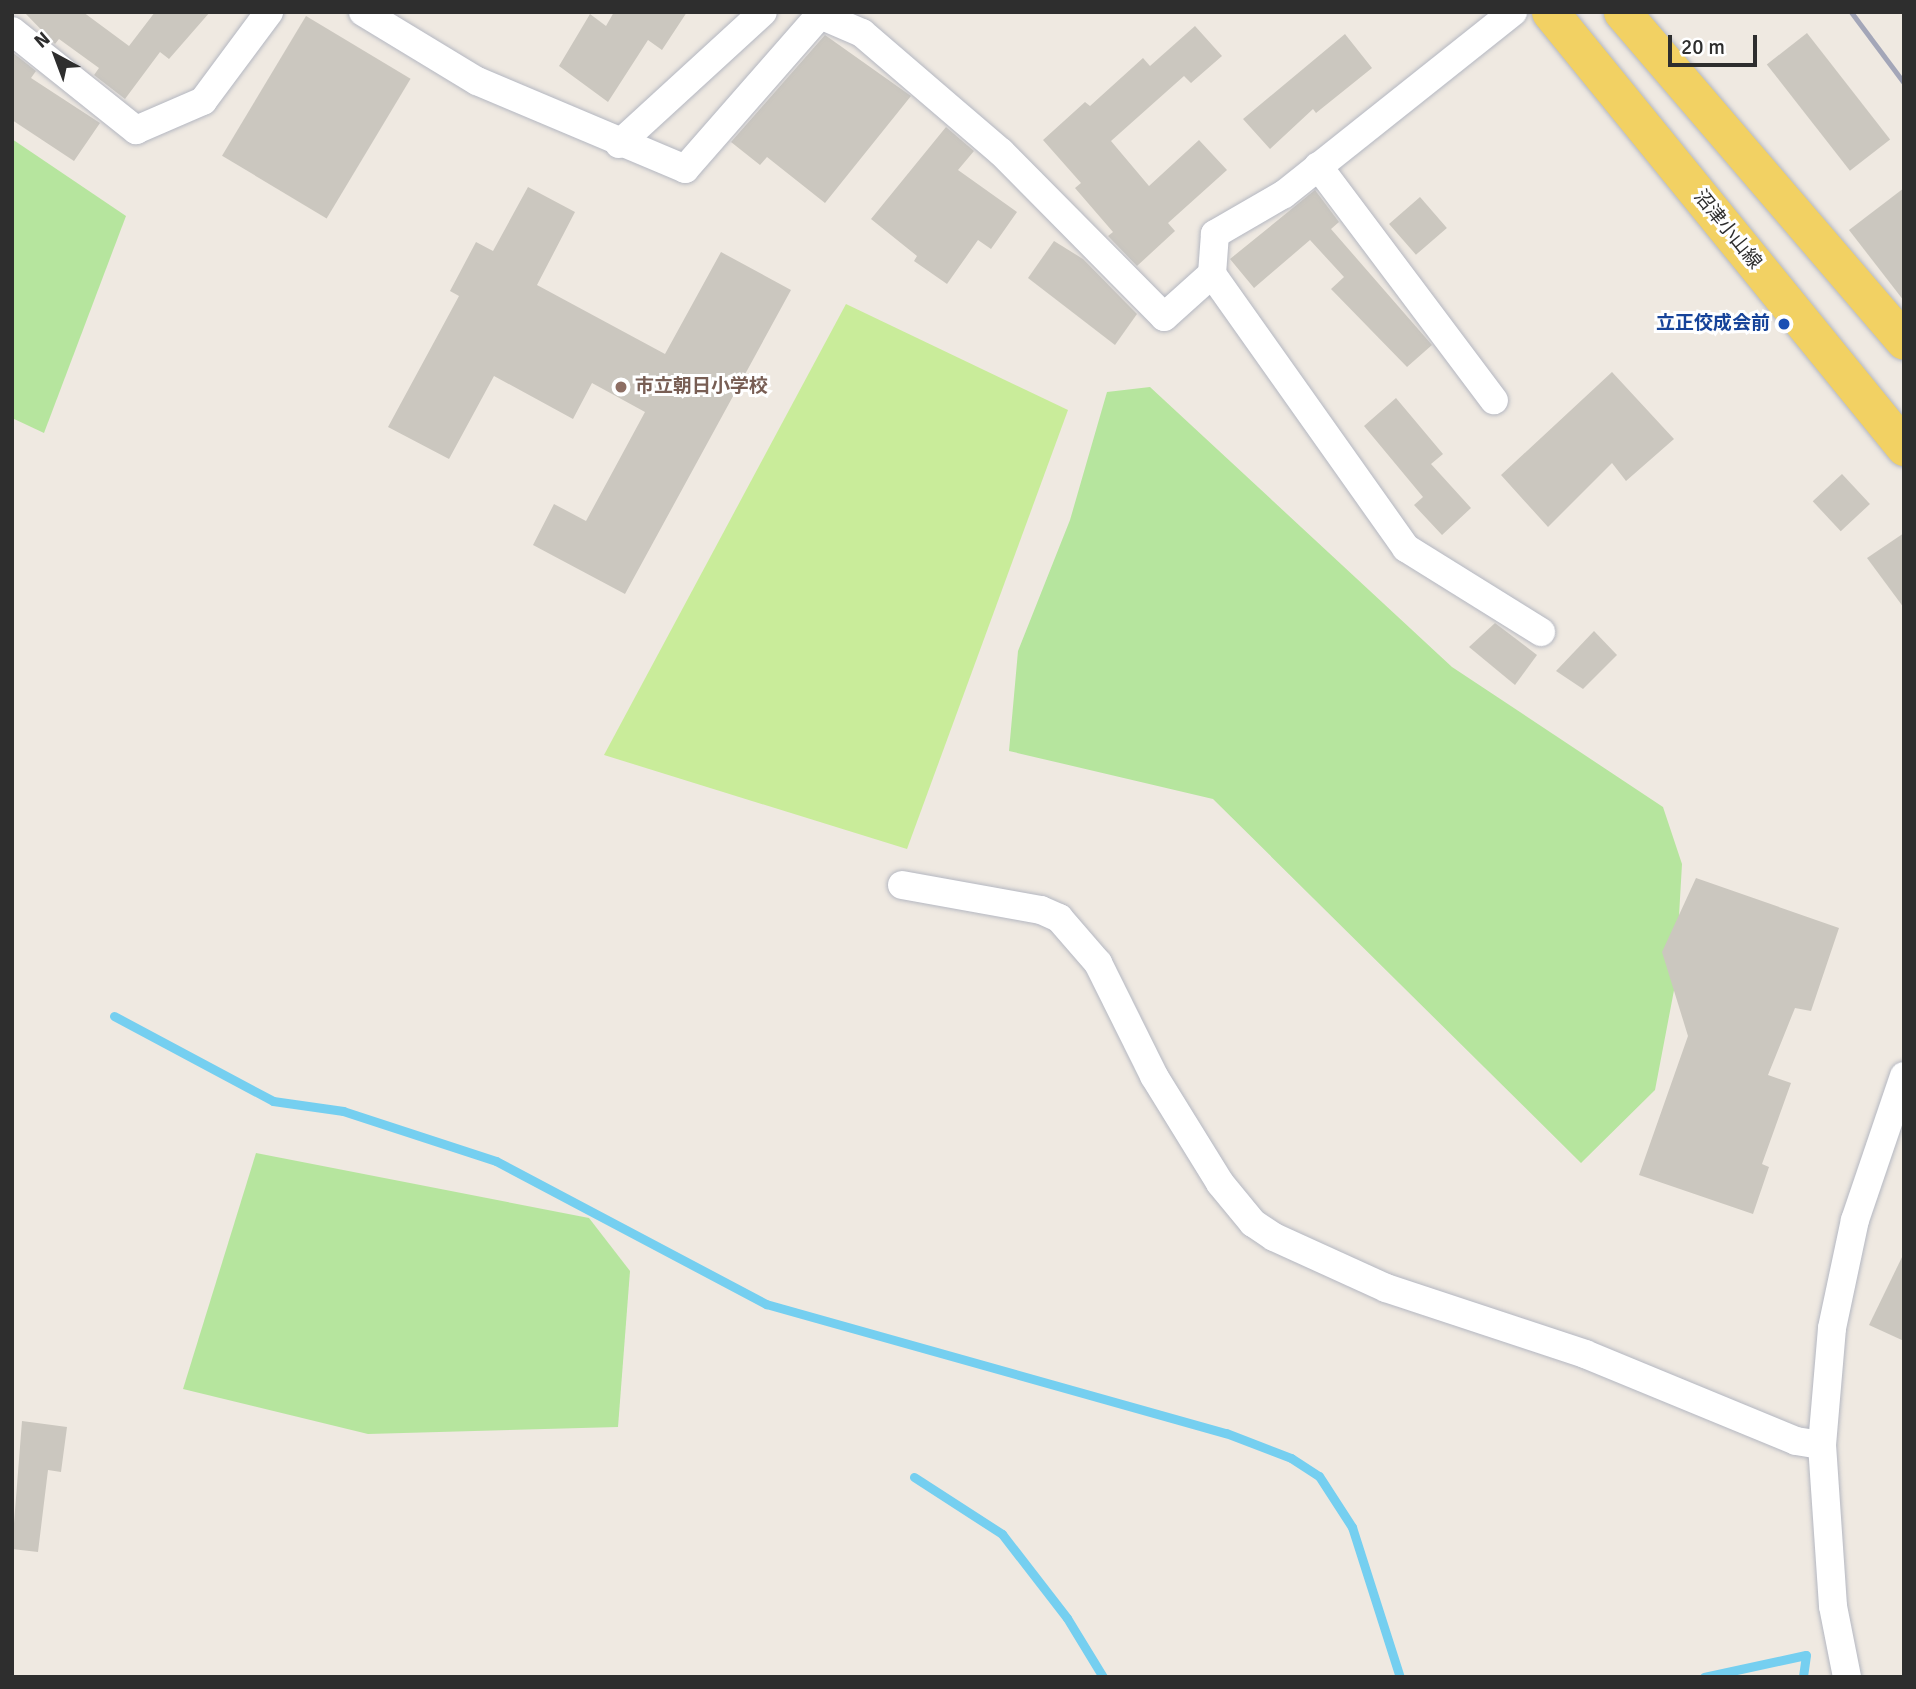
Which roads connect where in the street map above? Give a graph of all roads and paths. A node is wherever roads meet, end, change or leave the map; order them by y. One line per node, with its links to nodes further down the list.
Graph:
1 (269, 12): 7 (street)
2 (363, 12): 8 (street)
3 (763, 12): 8 (street)
4 (1513, 12): 9 (street)
5 (1550, 12): 13 (main road, 沼津小山線)
6 (1622, 12): 11 (main road)
7 (12, 31)
8 (619, 144): 10 (street)
9 (1318, 166): 10 (street); 12 (street)
10 (1212, 274): 14 (street)
11 (1904, 341)
12 (1494, 400)
13 (1904, 447)
14 (1541, 632)
15 (902, 885): 17 (street)
16 (1904, 1076): 17 (street)
17 (1822, 1445): 18 (street)
18 (1847, 1677)

